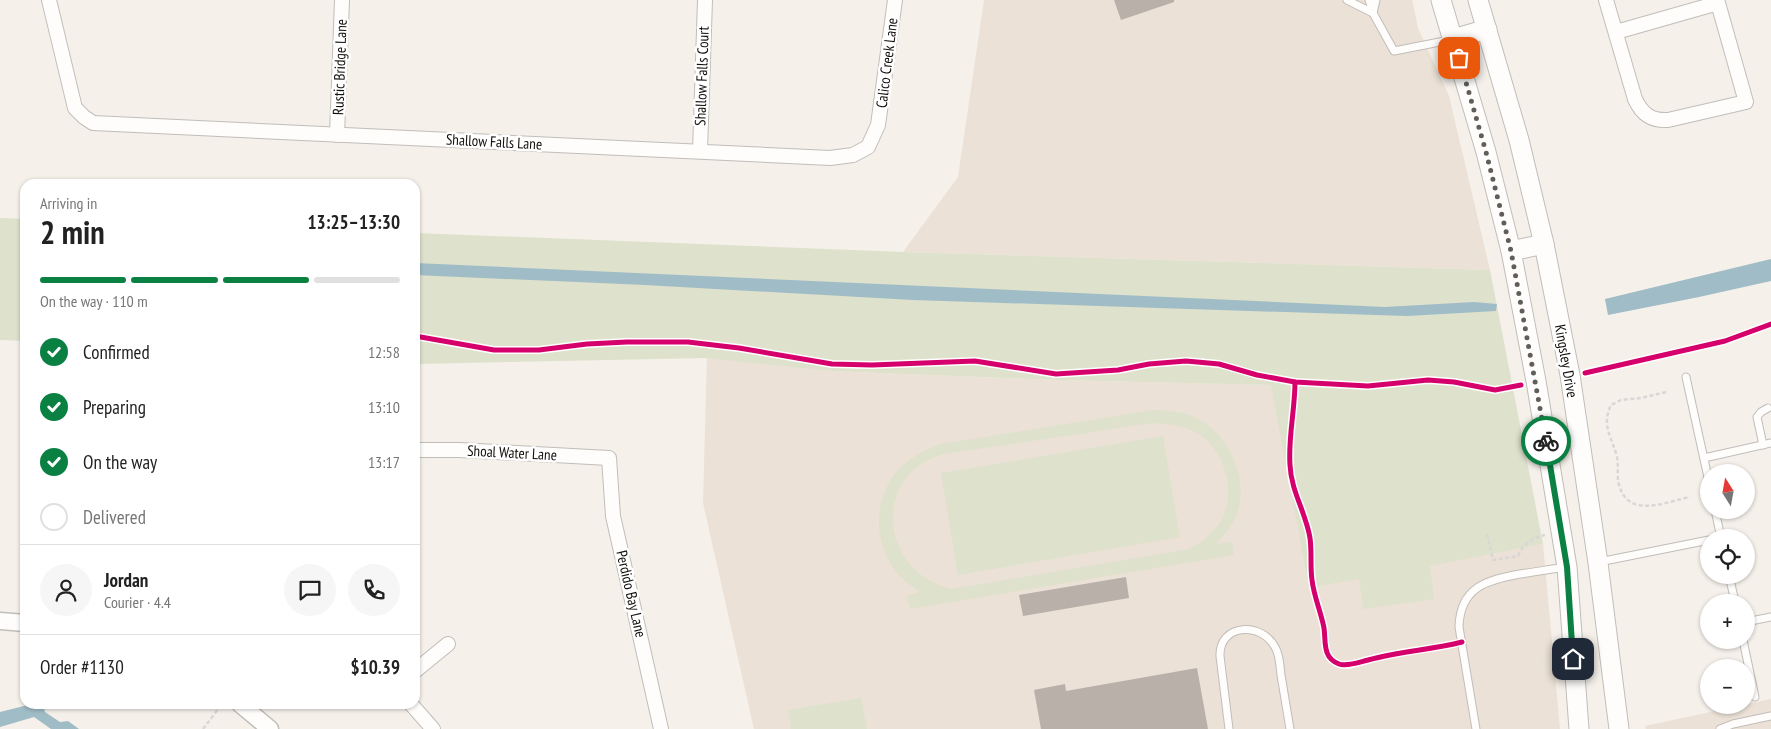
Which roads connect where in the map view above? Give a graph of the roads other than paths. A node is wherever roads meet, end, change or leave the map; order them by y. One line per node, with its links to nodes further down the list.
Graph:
1 (49, 0): 16 (street, Shallow Falls Lane)
2 (342, 0): 16 (street, Rustic Bridge Lane)
3 (705, 0): 17 (street, Shallow Falls Court)
4 (895, 0): 15 (street, Calico Creek Lane)
5 (1347, 0): 11 (lane)
6 (1368, 0): 11 (lane)
7 (1376, 0): 11 (lane)
8 (1441, 0): 14 (main road)
9 (1478, 0): 12 (main road, Kingsley Drive)
10 (1606, 0): 13 (street)
11 (1373, 13): 14 (lane)
12 (1487, 29): 14 (main road); 18 (main road, Kingsley Drive)
13 (1616, 32): 13 (street)
14 (1453, 39): 19 (main road)
15 (878, 125): 17 (street, Shallow Falls Lane)
16 (337, 134): 17 (street, Shallow Falls Lane)
17 (700, 151)
18 (1544, 244): 19 (main road); 28 (main road, Kingsley Drive)
19 (1511, 251): 29 (main road)
20 (1686, 377): 25 (lane)
21 (1768, 408): 22 (lane)
22 (1767, 444): 25 (lane)
23 (420, 450): 24 (street, Shoal Water Lane)
24 (609, 458): 41 (street, Perdido Bay Lane)
25 (1704, 458): 26 (lane)
26 (1705, 464)
27 (1700, 542): 28 (lane)
28 (1598, 562): 29 (main road); 46 (main road, Kingsley Drive)
29 (1567, 567): 44 (lane); 45 (main road)
30 (1771, 617): 31 (lane)
31 (1755, 620)
32 (0, 622): 33 (street)
33 (20, 623)
34 (448, 644): 35 (street)
35 (420, 667)
36 (246, 709): 39 (street)
37 (416, 709): 40 (street)
38 (1771, 716): 47 (lane)
39 (270, 729)
40 (433, 729)
41 (661, 729)
42 (1229, 729): 43 (lane)
43 (1290, 729)
44 (1476, 729)
45 (1579, 729)
46 (1619, 729)
47 (1720, 729)

